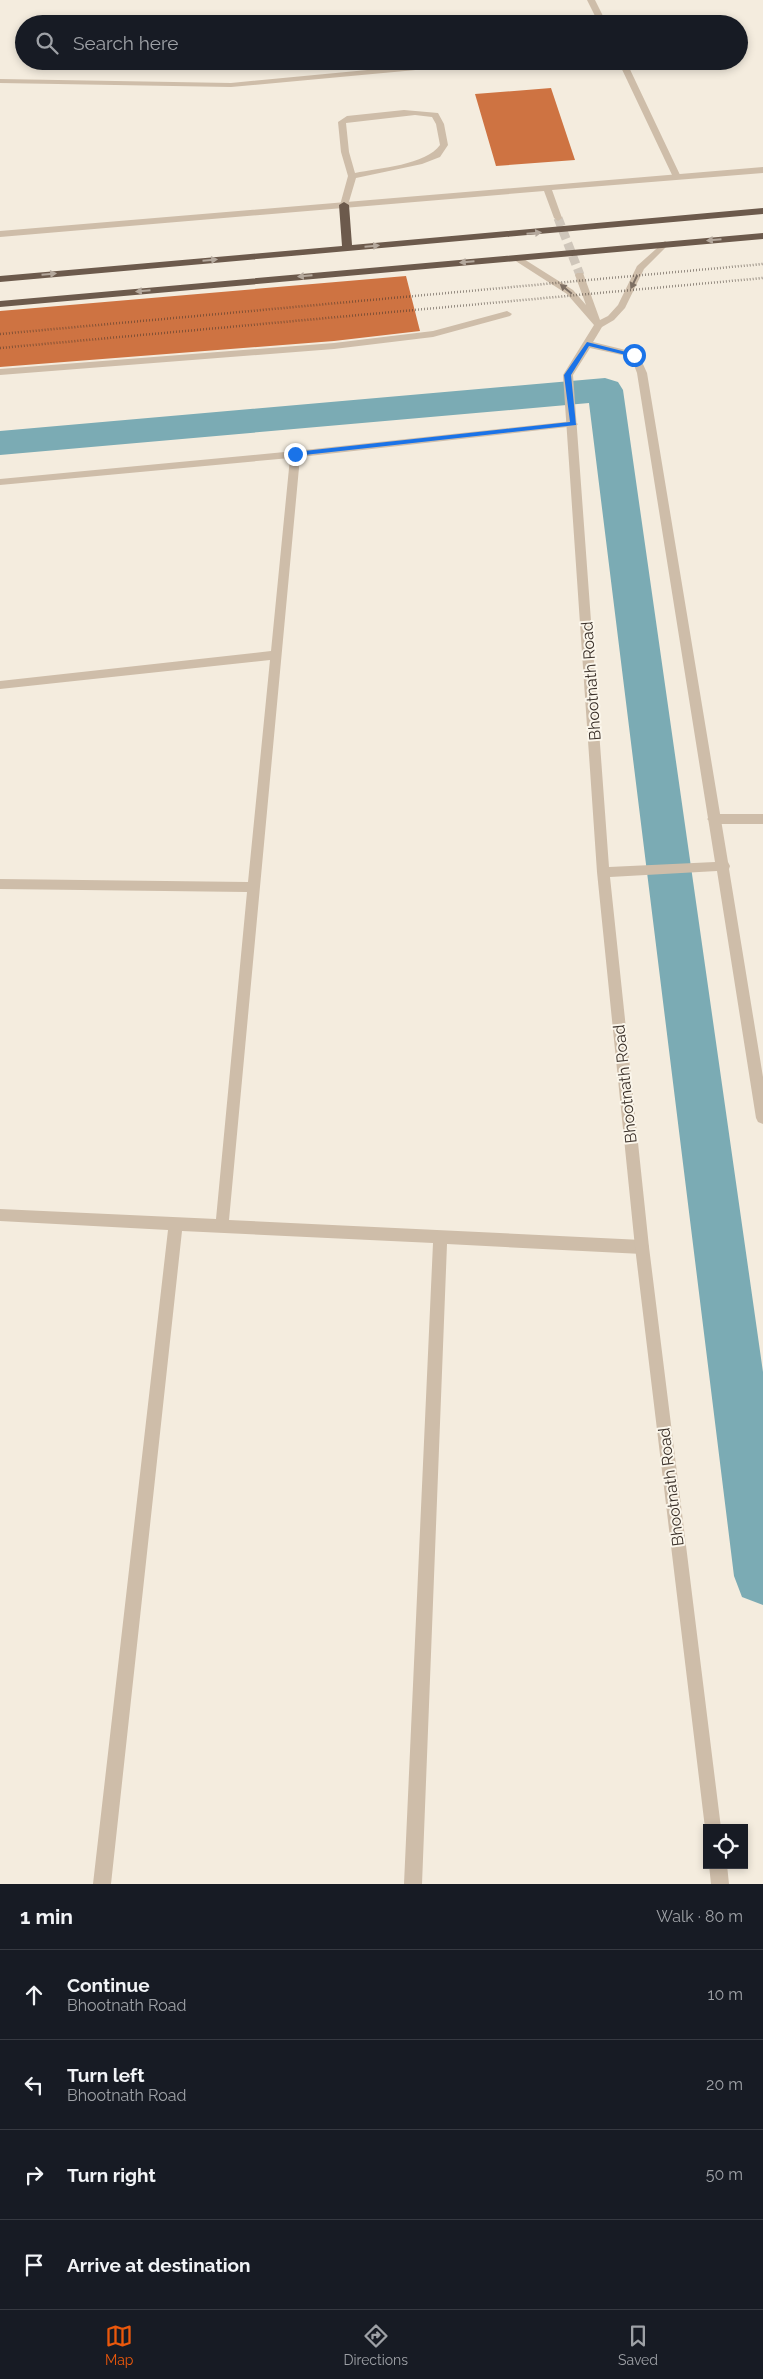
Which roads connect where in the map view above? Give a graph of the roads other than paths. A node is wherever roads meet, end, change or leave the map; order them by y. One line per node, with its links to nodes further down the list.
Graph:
1 (592, 0): 2 (street)
2 (599, 15)
3 (394, 70): 5 (street)
4 (626, 70): 8 (street)
5 (0, 81)
6 (763, 170): 8 (street)
7 (352, 176): 7 (street); 10 (street)
8 (677, 177): 9 (street)
9 (546, 188): 10 (street); 12 (street)
10 (344, 205): 13 (street); 16 (highway)
11 (763, 212): 16 (highway, one-way to 11)
12 (558, 218)
13 (0, 234)
14 (763, 236): 15 (highway, one-way to 15)
15 (664, 244): 17 (highway); 22 (street, Bhootnath Road, one-way to 22)
16 (347, 248): 19 (highway, one-way to 16)
17 (516, 258): 20 (highway, one-way to 20); 22 (street, one-way to 17)
18 (580, 275): 22 (street)
19 (0, 279)
20 (0, 304)
21 (506, 314): 24 (street)
22 (599, 325): 23 (street, Bhootnath Road)
23 (587, 344): 25 (street, Bhootnath Road); 30 (street)
24 (0, 372)
25 (573, 420): 26 (street); 33 (street, Bhootnath Road)
26 (295, 454): 27 (street); 28 (street)
27 (0, 482)
28 (276, 655): 29 (street); 35 (street)
29 (0, 685)
30 (713, 819): 31 (street); 32 (street)
31 (763, 819)
32 (724, 866): 33 (street); 36 (street)
33 (603, 872): 41 (street, Bhootnath Road)
34 (0, 884): 35 (street)
35 (254, 887): 39 (street)
36 (763, 1118)
37 (0, 1215): 38 (street)
38 (176, 1224): 39 (street); 44 (street)
39 (222, 1225): 40 (street)
40 (440, 1237): 41 (street); 45 (street)
41 (642, 1248): 42 (street, Bhootnath Road)
42 (713, 1824)
43 (718, 1869): 46 (street)
44 (102, 1884)
45 (413, 1884)
46 (720, 1884)

